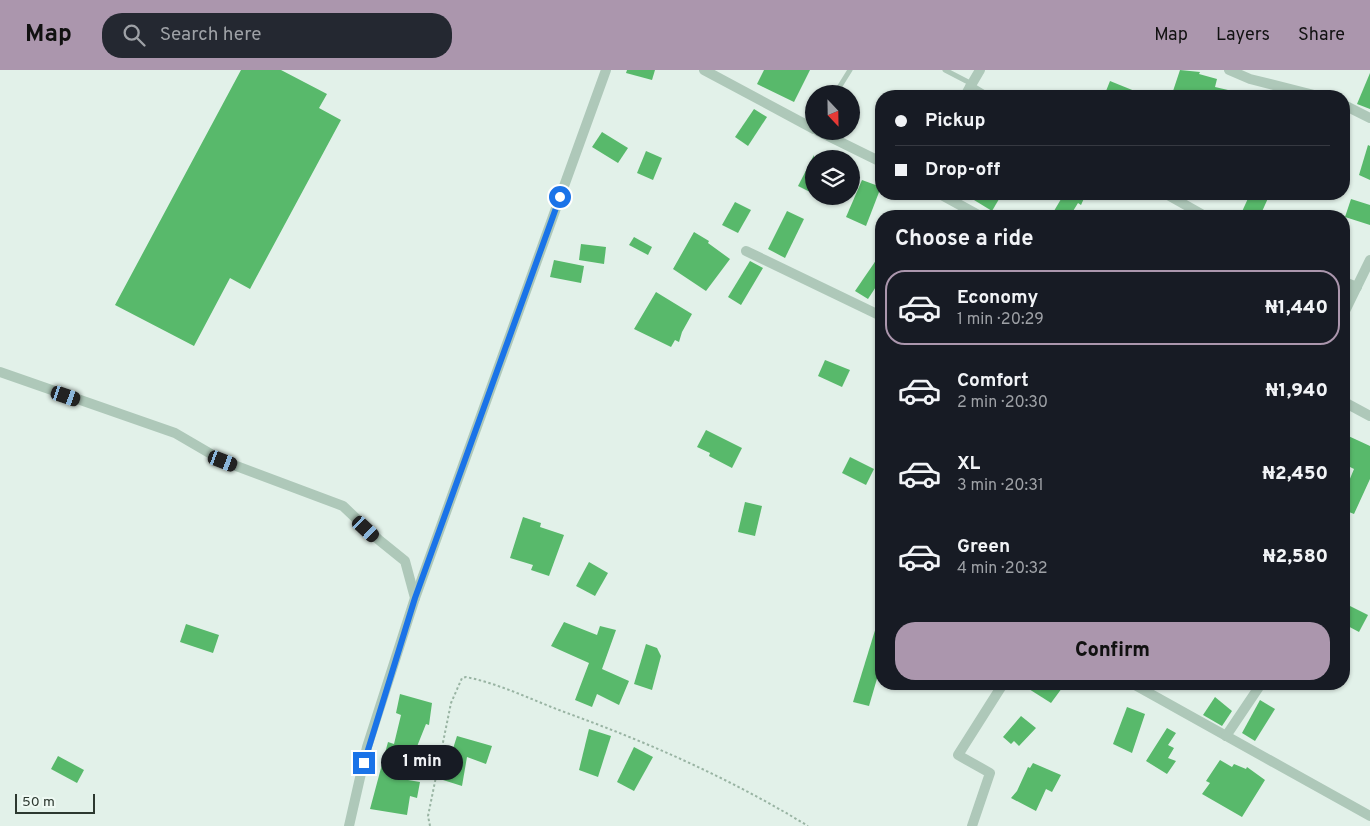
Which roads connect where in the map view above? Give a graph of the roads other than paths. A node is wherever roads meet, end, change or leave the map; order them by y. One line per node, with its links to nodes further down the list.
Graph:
1 (606, 70): 30 (street)
2 (704, 70): 14 (street)
3 (850, 70): 7 (lane)
4 (945, 70): 8 (lane)
5 (980, 70): 8 (street)
6 (1229, 70): 11 (street)
7 (841, 85)
8 (971, 85): 9 (street); 10 (street)
9 (968, 90)
10 (977, 90)
11 (1292, 90)
12 (1350, 108): 13 (street)
13 (1370, 118)
14 (805, 124)
15 (836, 140): 16 (street)
16 (875, 159)
17 (951, 200): 19 (street)
18 (1177, 200): 20 (street)
19 (969, 210)
20 (1194, 210)
21 (746, 251): 26 (street)
22 (1370, 260): 24 (street)
23 (1350, 284): 24 (street)
24 (1357, 287): 25 (street)
25 (1350, 301)
26 (875, 313)
27 (0, 372): 30 (street)
28 (1350, 405): 29 (street)
29 (1370, 416)
30 (415, 598): 36 (street)
31 (999, 690): 37 (street)
32 (1144, 690): 34 (street)
33 (1257, 690): 34 (street)
34 (1226, 736): 35 (street)
35 (1370, 816)
36 (349, 826)
37 (972, 826)

